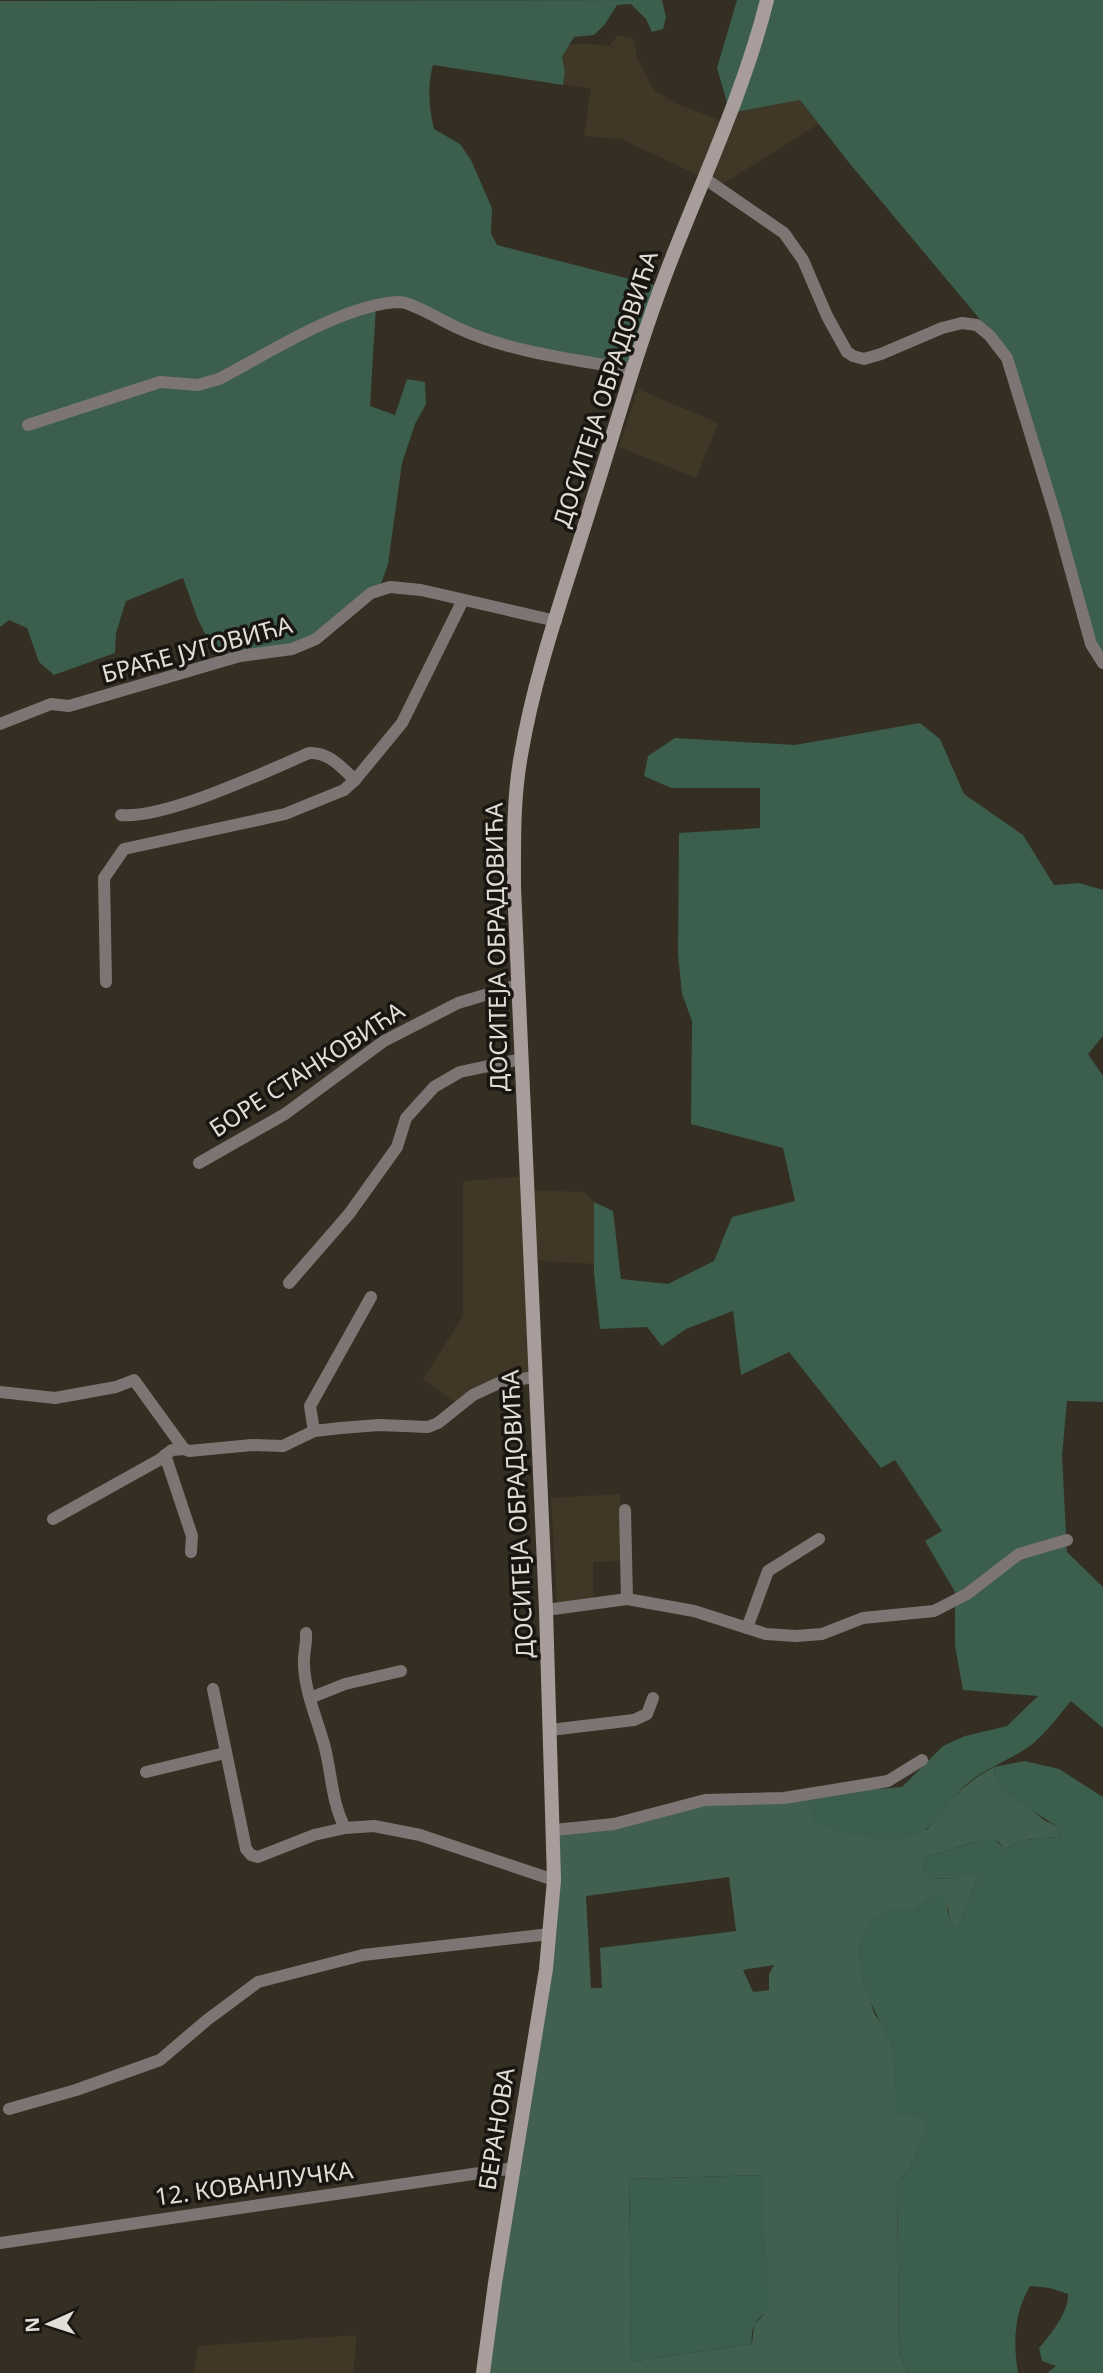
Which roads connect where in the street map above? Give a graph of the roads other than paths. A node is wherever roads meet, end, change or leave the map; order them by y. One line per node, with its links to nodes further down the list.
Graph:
1 (768, 0): 2 (main road, ДОСИТЕЈА ОБРАДОВИЋА)
2 (704, 178): 3 (main road, ДОСИТЕЈА ОБРАДОВИЋА); 7 (street)
3 (633, 370): 4 (street); 6 (main road, ДОСИТЕЈА ОБРАДОВИЋА)
4 (28, 425)
5 (463, 600): 6 (street, БРАЋЕ ЈУГОВИЋА); 8 (street, БРАЋЕ ЈУГОВИЋА); 9 (street)
6 (556, 621): 12 (main road, ДОСИТЕЈА ОБРАДОВИЋА)
7 (1103, 663)
8 (0, 724)
9 (355, 780): 10 (street); 11 (street)
10 (121, 815)
11 (106, 982)
12 (518, 985): 13 (main road, ДОСИТЕЈА ОБРАДОВИЋА); 14 (street, БОРЕ СТАНКОВИЋА)
13 (521, 1059): 15 (street); 17 (main road, ДОСИТЕЈА ОБРАДОВИЋА)
14 (199, 1163)
15 (289, 1283)
16 (371, 1297): 19 (street)
17 (534, 1377): 19 (street); 28 (main road, ДОСИТЕЈА ОБРАДОВИЋА)
18 (0, 1392): 20 (street)
19 (314, 1431): 20 (street)
20 (184, 1449): 21 (street)
21 (165, 1455): 23 (street); 26 (street)
22 (625, 1510): 27 (street)
23 (53, 1519)
24 (819, 1539): 29 (street)
25 (1066, 1540): 29 (street)
26 (191, 1552)
27 (627, 1599): 28 (street); 29 (street)
28 (546, 1610): 35 (main road, ДОСИТЕЈА ОБРАДОВИЋА)
29 (747, 1628)
30 (306, 1633): 33 (street)
31 (401, 1671): 33 (street)
32 (213, 1689): 36 (street)
33 (310, 1698): 39 (street)
34 (653, 1698): 35 (street)
35 (550, 1731): 40 (main road, ДОСИТЕЈА ОБРАДОВИЋА)
36 (225, 1753): 38 (street); 39 (street)
37 (922, 1760): 40 (street)
38 (146, 1772)
39 (345, 1828): 41 (street)
40 (554, 1830): 41 (main road, ДОСИТЕЈА ОБРАДОВИЋА)
41 (554, 1886): 42 (main road, БЕРАНОВА)
42 (550, 1934): 43 (street); 44 (main road, БЕРАНОВА)
43 (9, 2109)
44 (514, 2168): 45 (street, 12. КОВАНЛУЧКА); 46 (main road, БЕРАНОВА)
45 (0, 2243)
46 (483, 2373)

